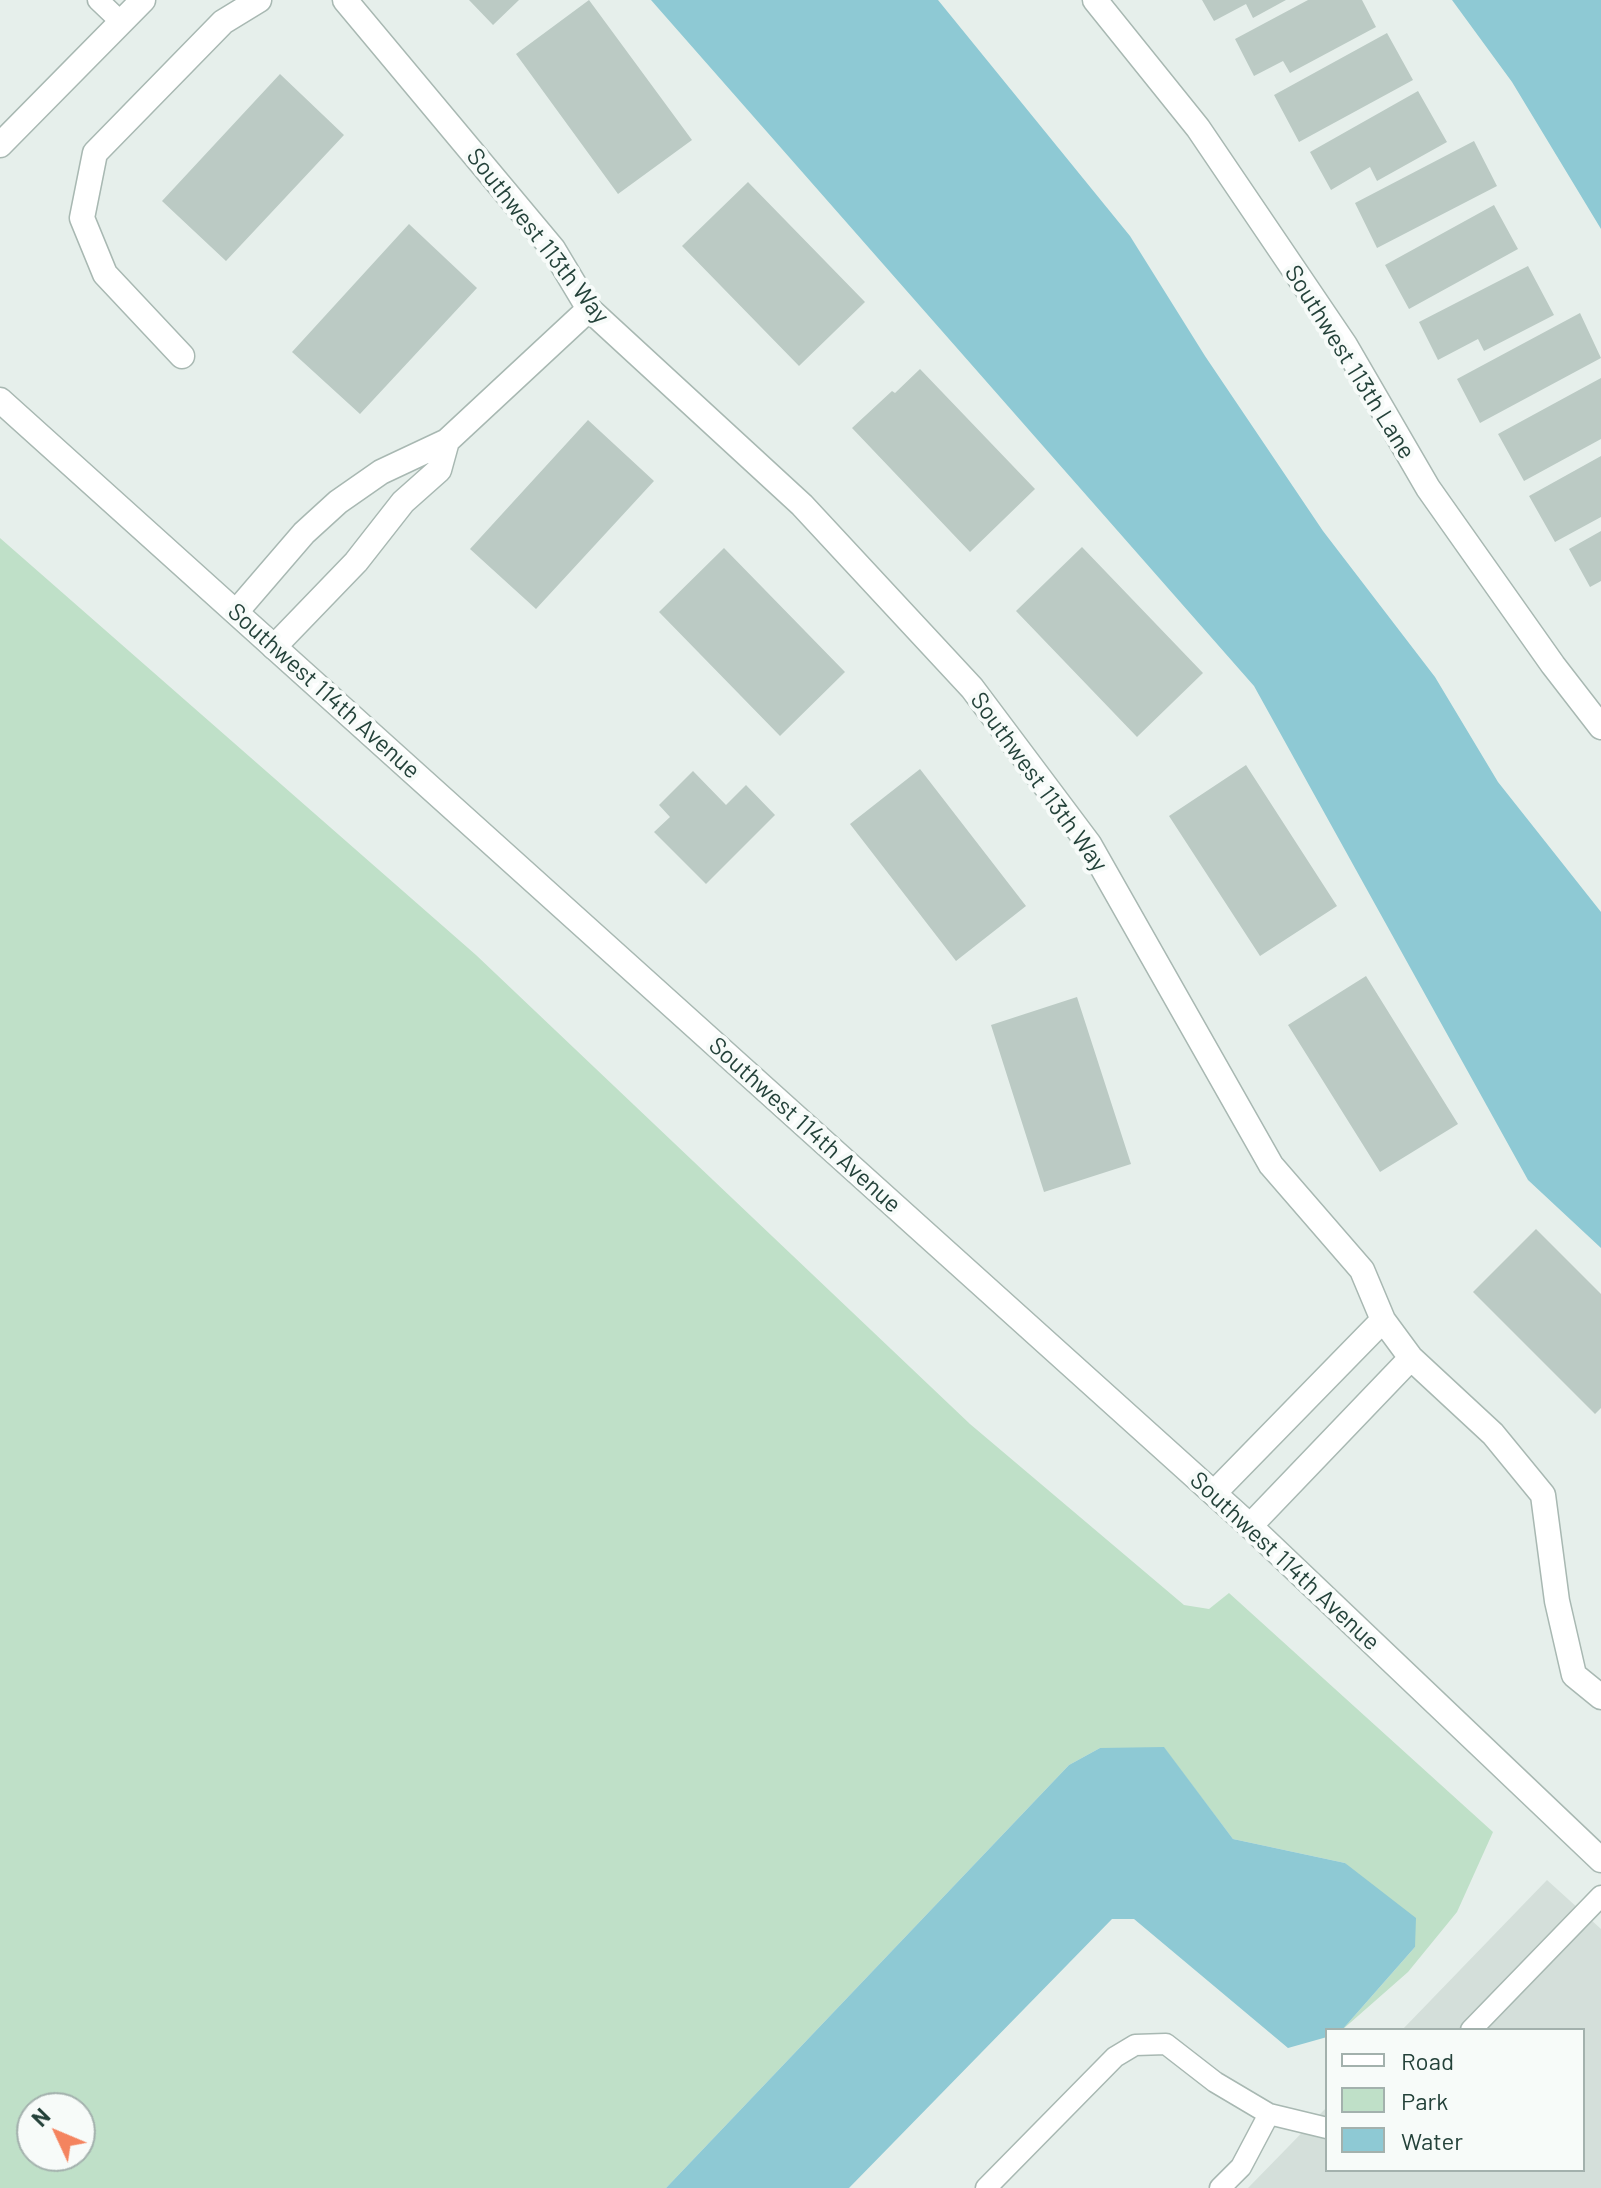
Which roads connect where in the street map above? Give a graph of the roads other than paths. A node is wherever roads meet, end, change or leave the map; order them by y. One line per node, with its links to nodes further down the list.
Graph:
1 (98, 0): 6 (lane)
2 (143, 0): 6 (street)
3 (259, 0): 9 (street)
4 (345, 0): 8 (street, Southwest 113th Way)
5 (1095, 0): 14 (street, Southwest 113th Lane)
6 (121, 22): 7 (street)
7 (0, 145)
8 (589, 309): 11 (street); 15 (street, Southwest 113th Way)
9 (182, 356)
10 (0, 400): 12 (street, Southwest 114th Avenue)
11 (447, 441): 12 (street); 13 (street)
12 (236, 612): 13 (street, Southwest 114th Avenue)
13 (274, 647): 17 (street, Southwest 114th Avenue)
14 (1601, 727)
15 (1383, 1320): 16 (street, Southwest 113th Way); 17 (street)
16 (1411, 1358): 18 (street); 19 (street, Southwest 113th Way)
17 (1214, 1493): 18 (street, Southwest 114th Avenue)
18 (1250, 1526): 20 (street, Southwest 114th Avenue)
19 (1601, 1697)
20 (1601, 1860)
21 (1601, 1896): 22 (lane)
22 (1473, 2028)
23 (1269, 2114): 24 (lane); 25 (lane); 26 (lane)
24 (1325, 2128)
25 (986, 2188)
26 (1220, 2188)

